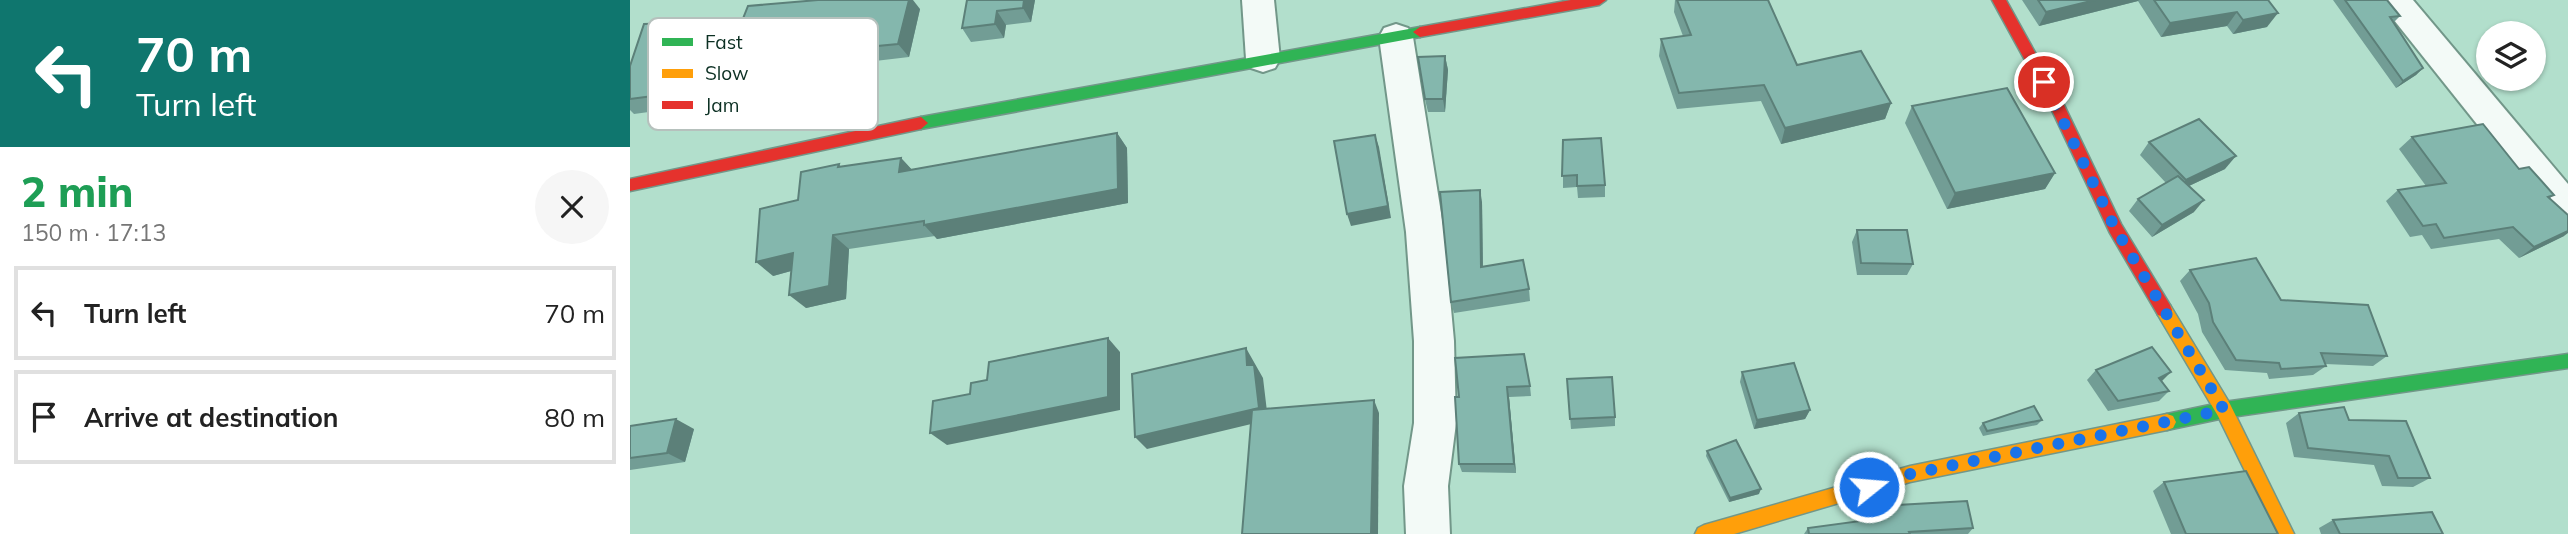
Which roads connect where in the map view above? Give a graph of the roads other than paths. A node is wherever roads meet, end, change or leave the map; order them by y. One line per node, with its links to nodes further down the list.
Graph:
1 (1258, 0): 6 (street)
2 (1599, 0): 5 (street)
3 (1999, 0): 10 (street)
4 (2394, 0): 8 (street)
5 (1396, 37): 6 (street); 11 (street)
6 (1263, 59): 7 (street)
7 (630, 185)
8 (2568, 211)
9 (2568, 361): 10 (street)
10 (2224, 410): 12 (street); 13 (street)
11 (1428, 534)
12 (1704, 534)
13 (2285, 534)

